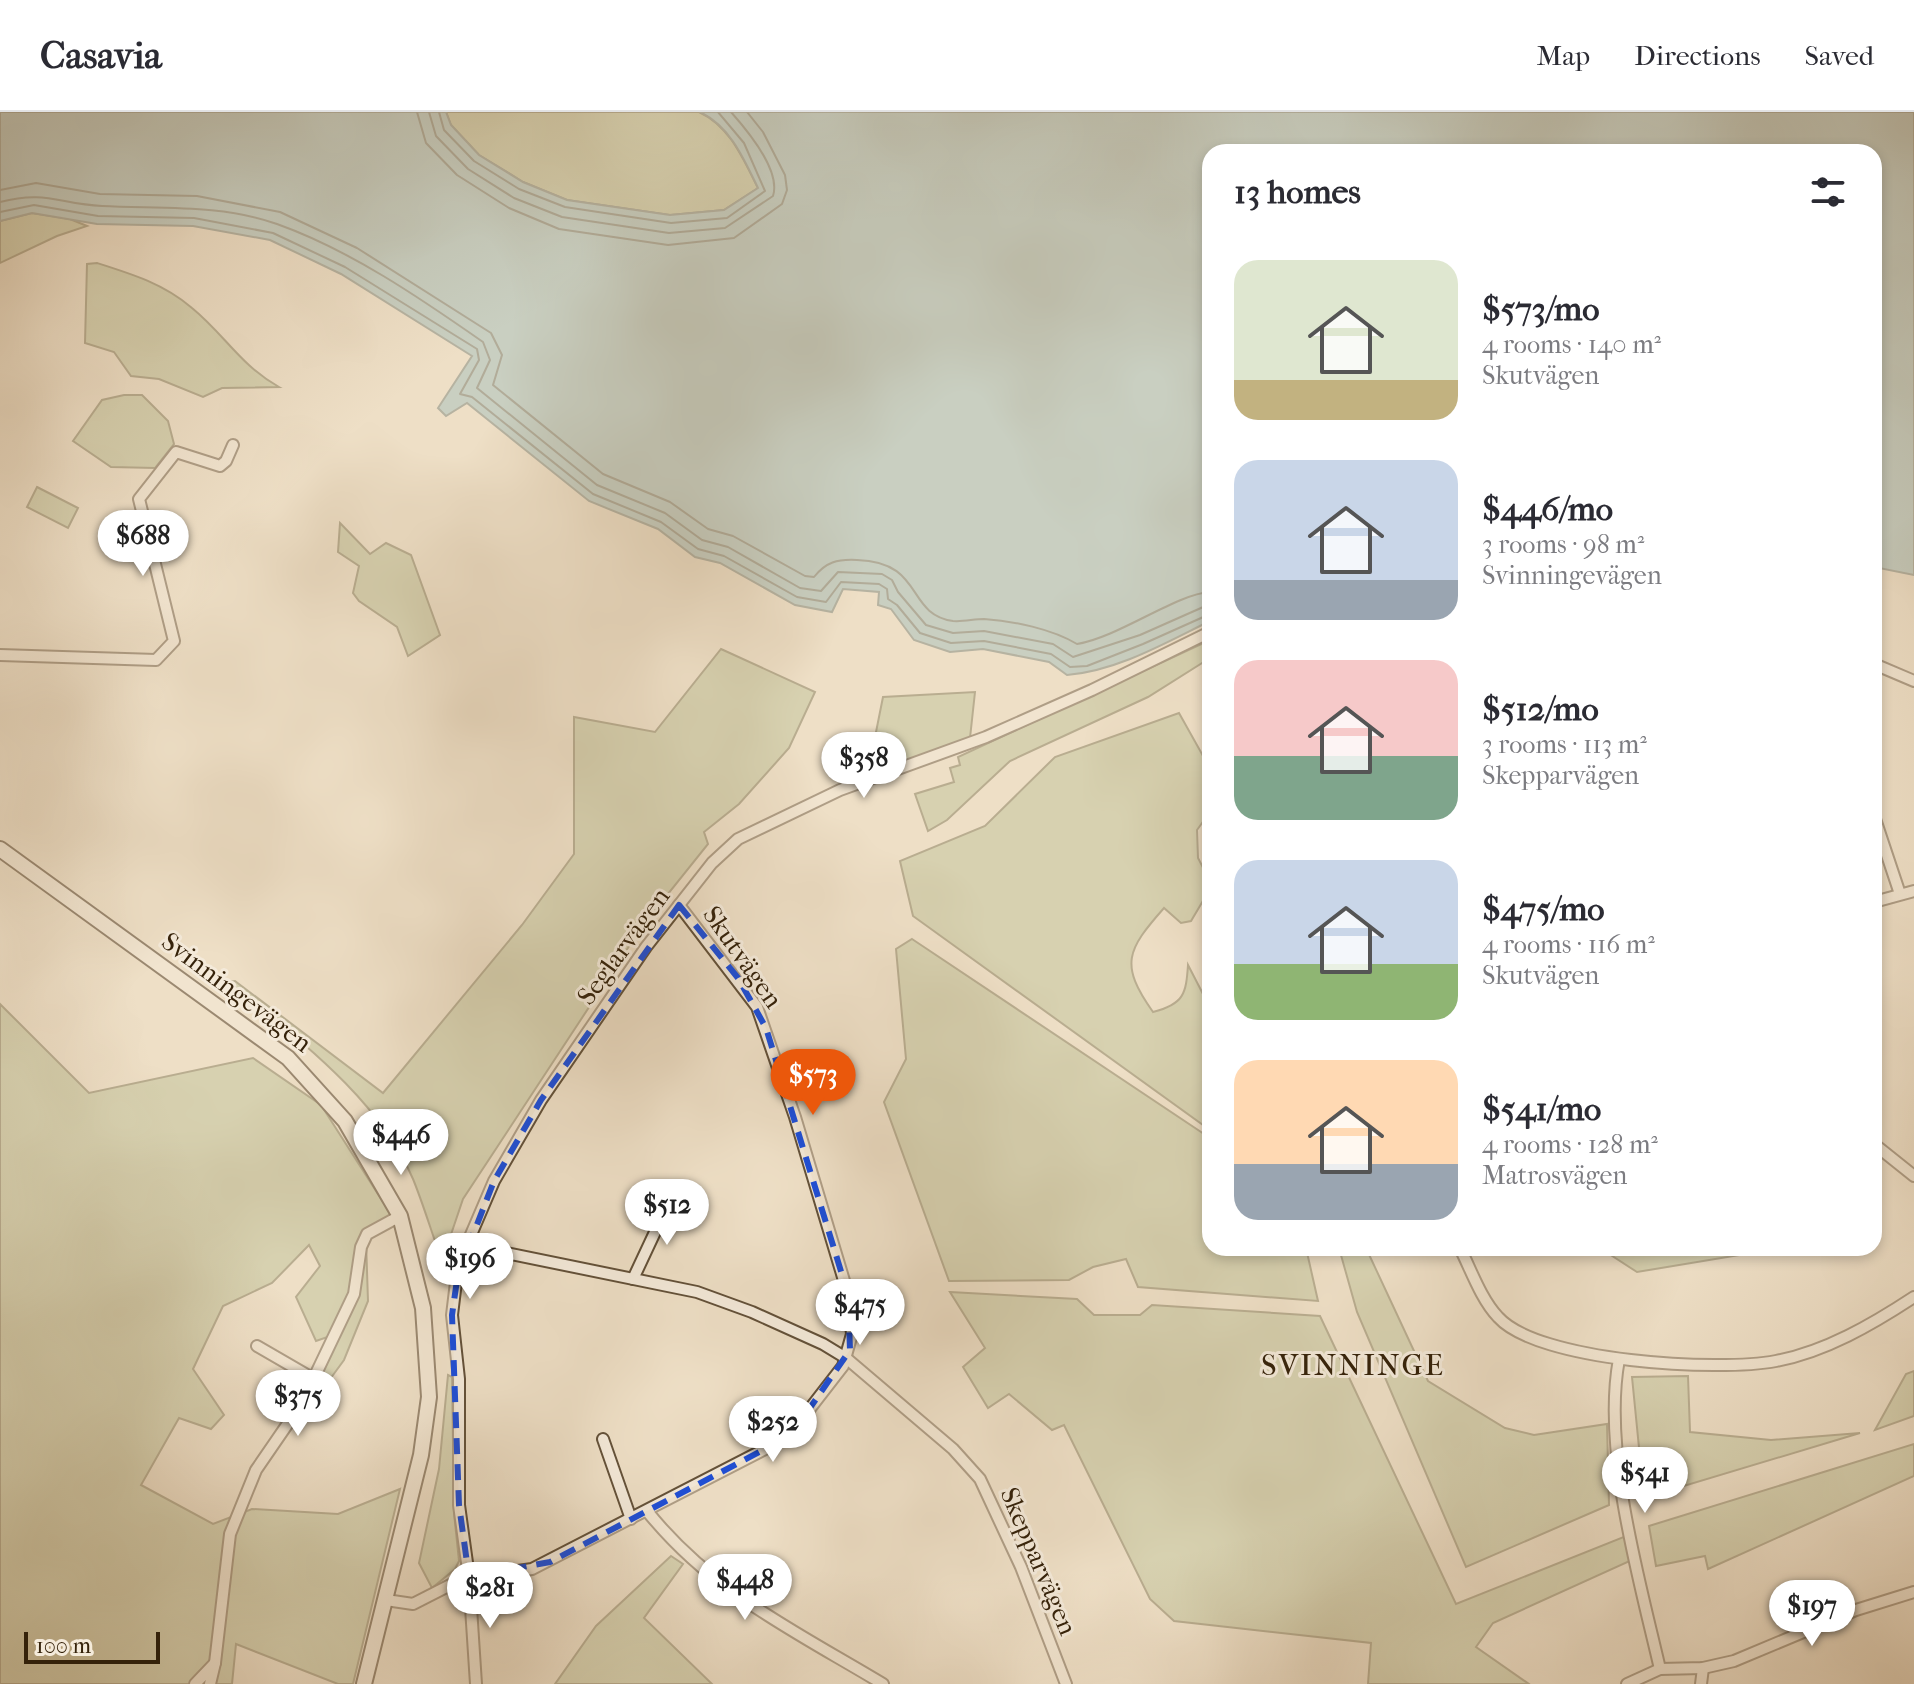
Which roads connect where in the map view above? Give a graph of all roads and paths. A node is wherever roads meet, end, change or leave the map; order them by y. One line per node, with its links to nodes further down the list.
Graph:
1 (233, 445): 3 (street)
2 (1202, 636): 11 (street, Seglarvägen)
3 (0, 655)
4 (1882, 667): 5 (street)
5 (1914, 681)
6 (1882, 840): 9 (street)
7 (0, 849): 15 (main road, Svinningevägen)
8 (1914, 891): 9 (street)
9 (1900, 894): 10 (street)
10 (1882, 900)
11 (679, 905): 16 (street, Seglarvägen); 21 (street, Skutvägen)
12 (1882, 1150): 13 (street)
13 (1914, 1176)
14 (670, 1200): 18 (street)
15 (400, 1216): 23 (street); 29 (main road, Svinningevägen)
16 (467, 1245): 18 (street, Skepparvägen); 27 (street, Seglarvägen)
17 (1464, 1256): 22 (street)
18 (633, 1279): 21 (street, Skepparvägen)
19 (1914, 1297): 22 (street)
20 (257, 1346): 23 (street)
21 (846, 1358): 25 (street); 38 (street, Skepparvägen)
22 (1619, 1359): 32 (street)
23 (314, 1379): 30 (street)
24 (603, 1439): 26 (street)
25 (647, 1511): 26 (street); 37 (street)
26 (631, 1519): 27 (street)
27 (469, 1577): 29 (street); 36 (street, Seglarvägen)
28 (1914, 1592): 31 (street)
29 (386, 1600): 35 (main road, Svinningevägen)
30 (215, 1663): 33 (street); 34 (street)
31 (1703, 1668): 32 (street); 40 (street)
32 (1660, 1669): 39 (street)
33 (195, 1684)
34 (210, 1684)
35 (364, 1684)
36 (476, 1684)
37 (883, 1684)
38 (1066, 1684)
39 (1627, 1684)
40 (1701, 1684)

